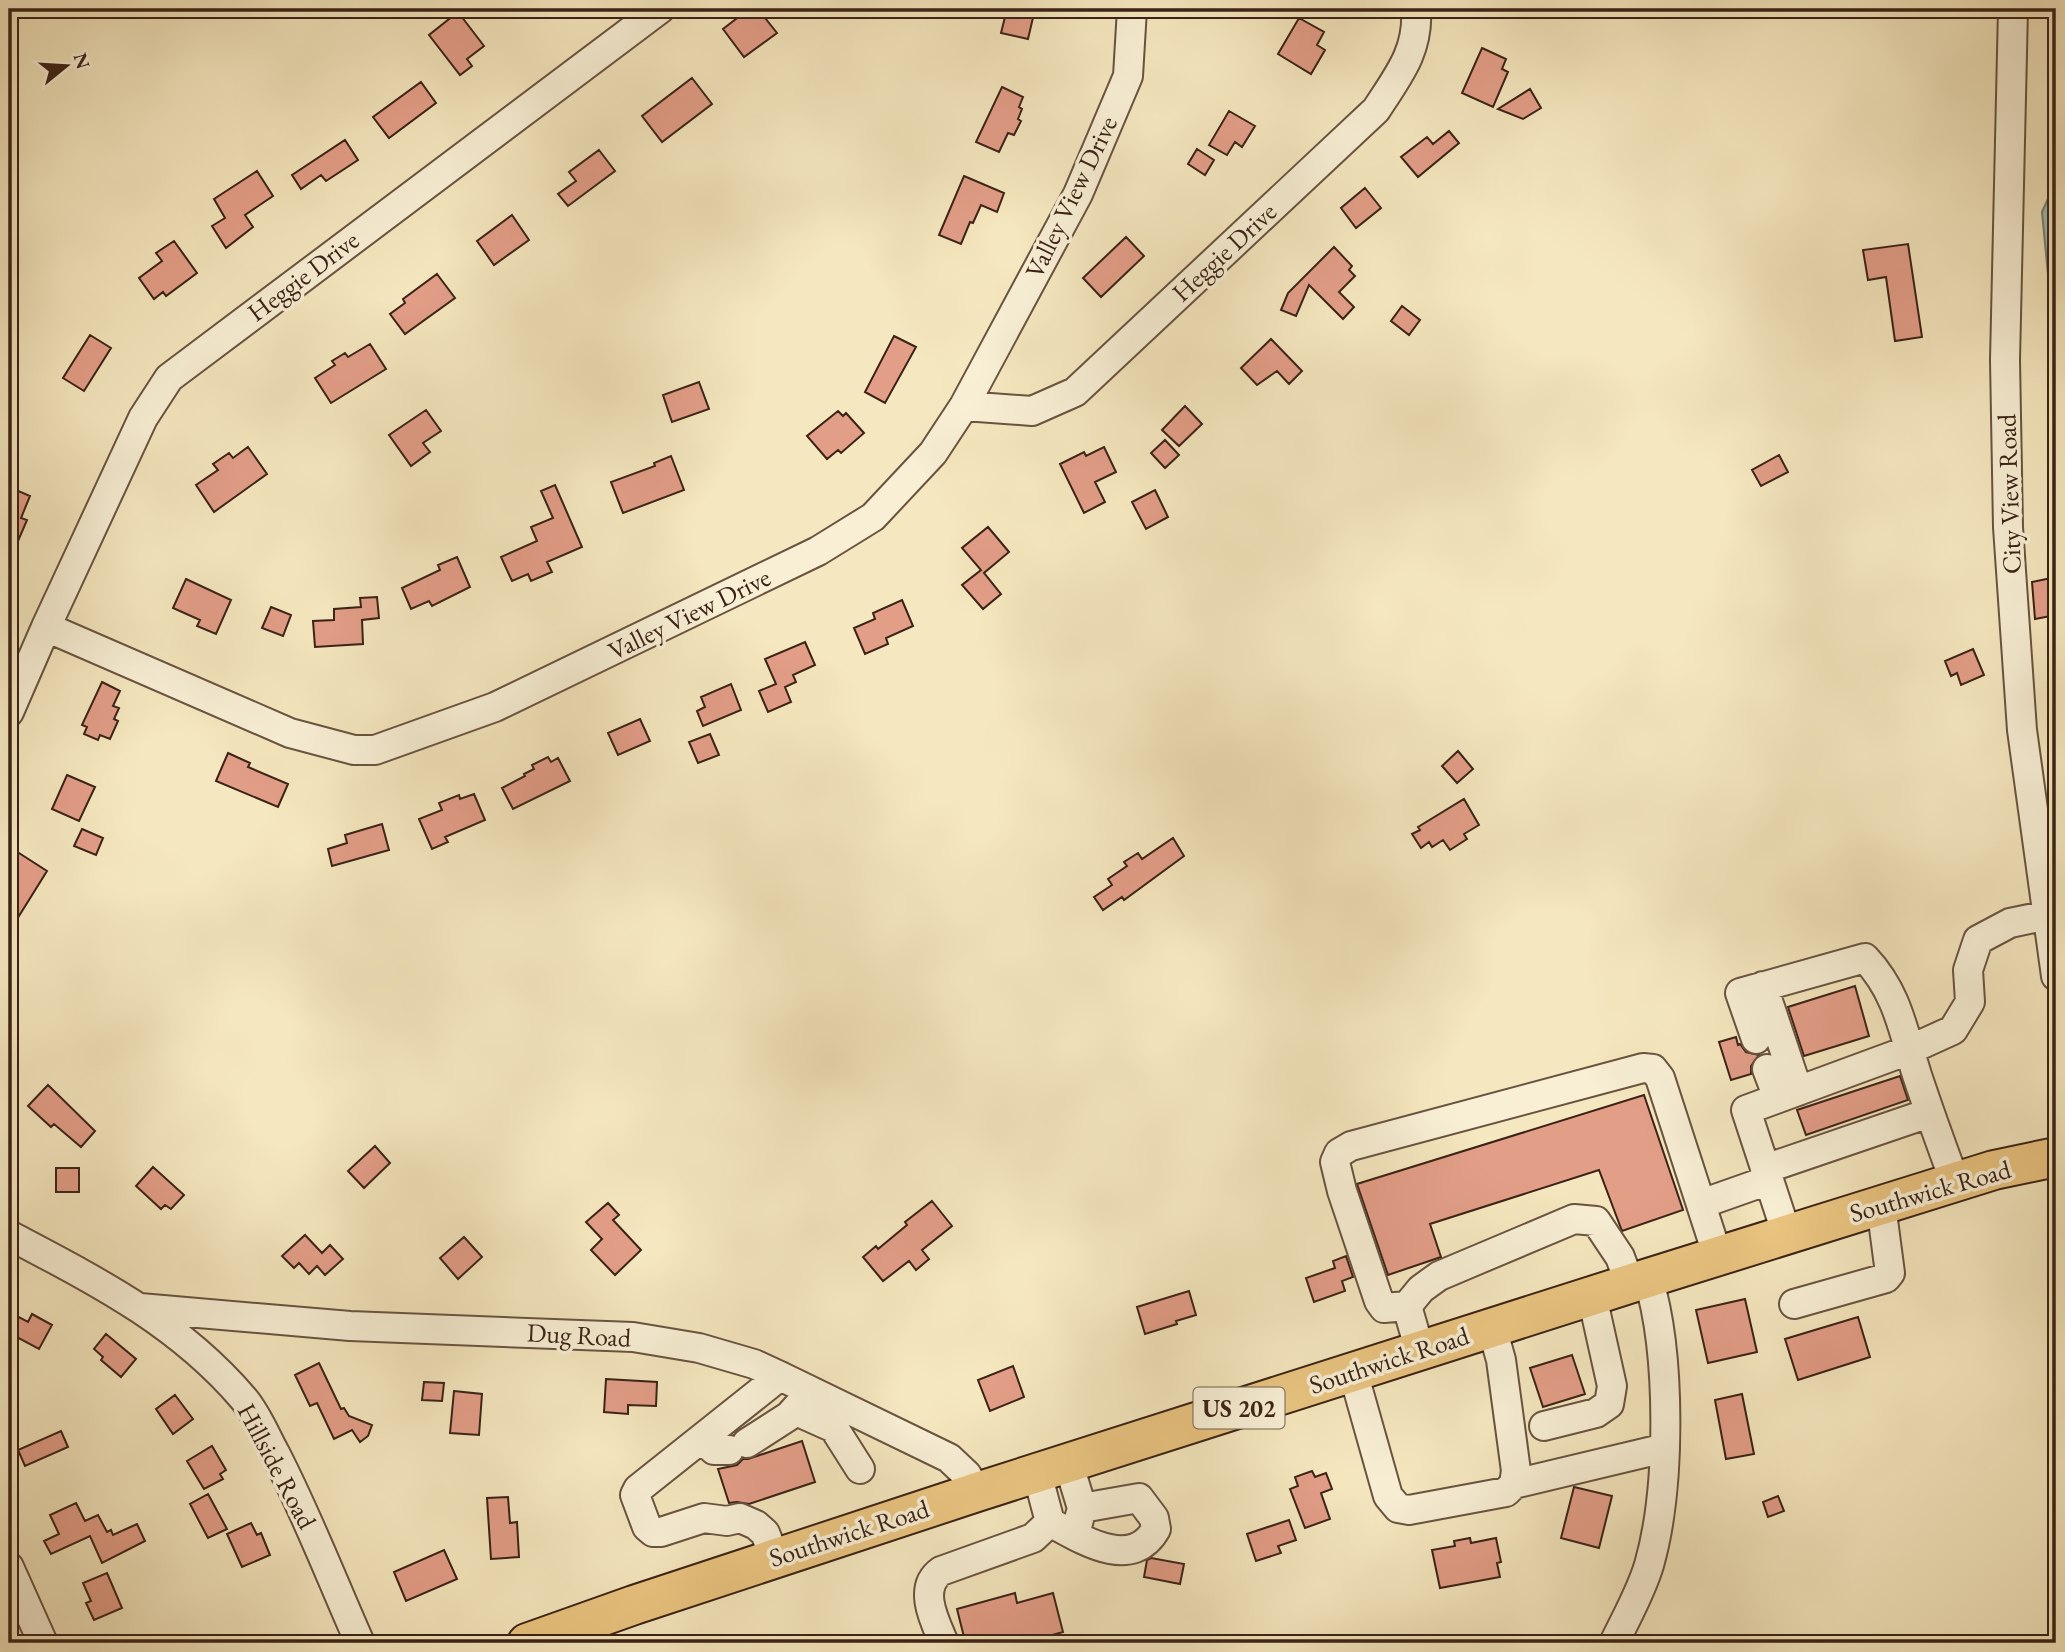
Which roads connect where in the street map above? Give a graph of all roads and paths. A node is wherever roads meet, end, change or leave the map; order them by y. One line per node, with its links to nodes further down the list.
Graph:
1 (660, 9): 6 (street, Heggie Drive)
2 (1132, 9): 5 (street, Valley View Drive)
3 (1416, 9): 5 (street, Heggie Drive)
4 (2013, 9): 8 (street, City View Road)
5 (964, 406): 6 (street, Valley View Drive)
6 (47, 627): 7 (street)
7 (9, 711)
8 (2048, 915): 9 (street, City View Road); 12 (street)
9 (2056, 976)
10 (1752, 989): 11 (street); 12 (street); 14 (street)
11 (1756, 1039)
12 (1909, 1050): 14 (street); 15 (street)
13 (1767, 1069): 14 (street)
14 (1788, 1095): 17 (street)
15 (1929, 1113): 17 (street); 18 (street)
16 (2056, 1157): 18 (highway, Southwick Road / US 202)
17 (1767, 1174): 19 (street); 22 (street)
18 (1955, 1182): 20 (highway, Southwick Road / US 202)
19 (1701, 1205): 23 (street); 27 (street)
20 (1881, 1205): 22 (highway, Southwick Road / US 202); 26 (street)
21 (9, 1235): 28 (street, Hillside Road)
22 (1787, 1235): 23 (highway, Southwick Road / US 202)
23 (1718, 1257): 24 (highway, Southwick Road / US 202)
24 (1639, 1281): 25 (highway, Southwick Road / US 202); 27 (street); 36 (street)
25 (1592, 1296): 29 (highway, Southwick Road / US 202); 34 (street)
26 (1794, 1304)
27 (1406, 1306): 30 (street)
28 (140, 1308): 32 (street, Dug Road); 45 (street, Hillside Road)
29 (1492, 1328): 30 (highway, Southwick Road / US 202); 39 (street)
30 (1420, 1351): 31 (highway, Southwick Road / US 202)
31 (1353, 1372): 37 (highway, Southwick Road / US 202); 39 (street)
32 (780, 1376): 33 (street, Dug Road); 35 (street)
33 (804, 1400): 35 (street); 38 (street); 40 (street, Dug Road)
34 (1544, 1426)
35 (701, 1439): 42 (street)
36 (1665, 1448): 39 (street); 48 (street)
37 (1052, 1468): 40 (highway, Southwick Road / US 202); 41 (street); 41 (street)
38 (860, 1469)
39 (1514, 1484)
40 (977, 1492): 42 (highway, Southwick Road / US 202)
41 (1050, 1522): 47 (street)
42 (775, 1558): 46 (highway, Southwick Road / US 202)
43 (9, 1567): 44 (street)
44 (43, 1643)
45 (360, 1643)
46 (527, 1643)
47 (944, 1643)
48 (1614, 1643)

